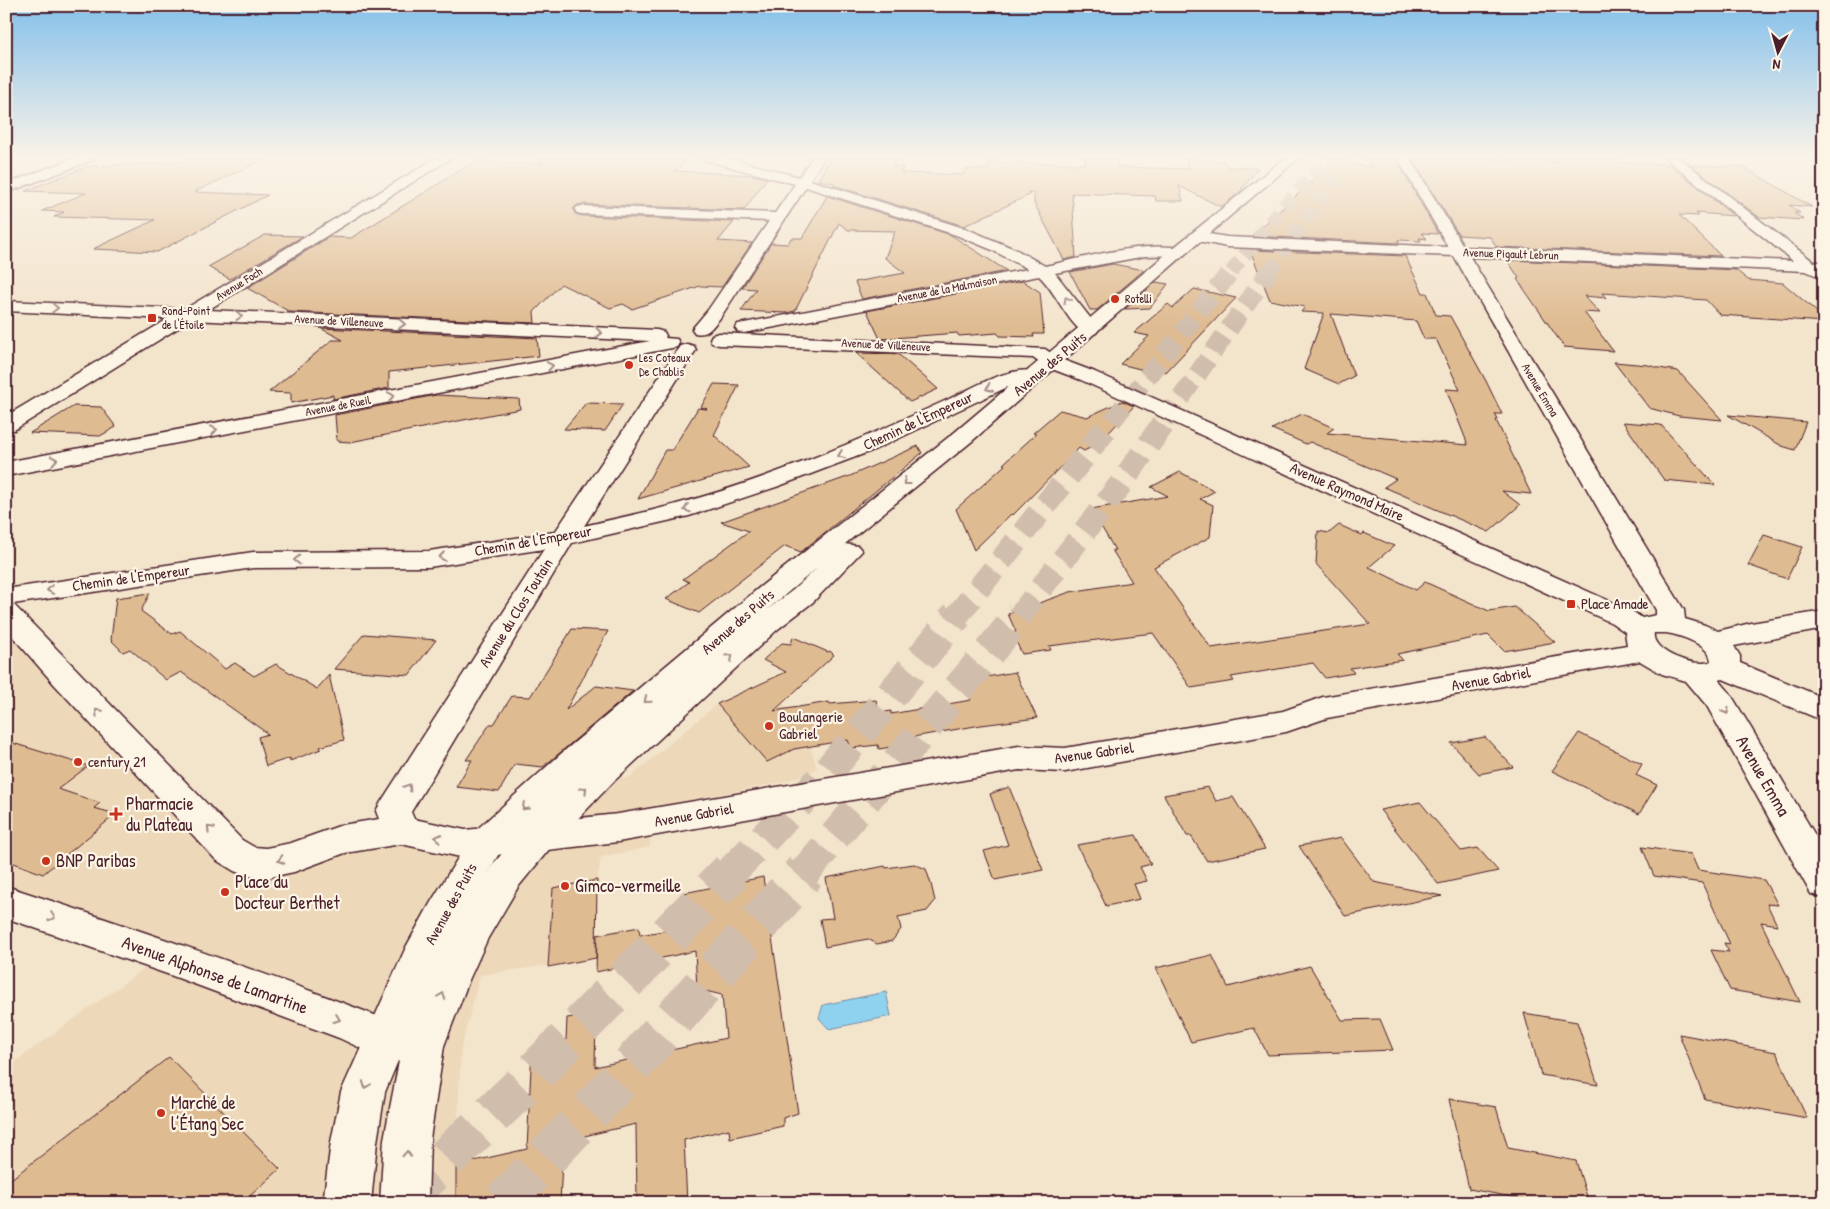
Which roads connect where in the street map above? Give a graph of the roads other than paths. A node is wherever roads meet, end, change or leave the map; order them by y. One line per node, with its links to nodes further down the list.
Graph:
1 (355, 213): 18 (street, Avenue Foch)
2 (678, 213): 8 (street)
3 (780, 213): 8 (street)
4 (906, 213): 13 (street)
5 (1235, 213): 9 (street, Avenue des Puits)
6 (1436, 213): 11 (street, Avenue Emma)
7 (1745, 213): 12 (street)
8 (778, 217): 20 (street)
9 (1206, 239): 10 (street, Avenue des Puits); 11 (street, Avenue Pigault Lebrun); 16 (street, Avenue des Puits)
10 (1178, 252): 13 (street, Avenue de la Malmaison); 15 (street, Avenue des Puits)
11 (1459, 252): 12 (street, Avenue Pigault Lebrun); 30 (street, Avenue Emma)
12 (1817, 267): 14 (street)
13 (1042, 272): 19 (street, one-way to 13); 20 (street, Avenue de la Malmaison)
14 (1824, 277)
15 (1135, 290): 16 (street); 19 (street, Avenue des Puits)
16 (1153, 293): 22 (street, Avenue des Puits)
17 (6, 306): 18 (street, Avenue de Villeneuve, one-way to 18)
18 (191, 314): 21 (street, Avenue de Villeneuve, one-way to 21); 23 (street, Avenue Foch)
19 (1090, 329): 22 (street, Avenue des Puits)
20 (713, 334): 21 (street); 22 (street, Avenue de Villeneuve)
21 (676, 344): 24 (street, Avenue de Rueil, one-way to 21); 25 (street, Avenue du Clos Toutain)
22 (1051, 368): 25 (street, Chemin de l'Empereur, one-way to 25); 26 (street, Avenue des Puits); 26 (street, Avenue des Puits, one-way to 26); 31 (street, Avenue Raymond Maire)
23 (6, 425)
24 (6, 469)
25 (563, 538): 27 (street, Chemin de l'Empereur, one-way to 27); 35 (street, Avenue du Clos Toutain, one-way to 25)
26 (827, 559): 33 (street, Avenue des Puits)
27 (6, 597)
28 (6, 611): 35 (street, one-way to 28)
29 (1824, 620): 32 (street)
30 (1671, 624): 31 (street, Avenue Gabriel); 32 (street)
31 (1643, 640): 32 (street, Avenue Raymond Maire); 36 (street, Avenue Gabriel)
32 (1711, 661): 34 (street); 38 (street, Avenue Emma, one-way to 38)
33 (689, 679): 36 (street, Avenue des Puits, one-way to 33); 37 (street, Avenue des Puits, one-way to 37)
34 (1824, 710)
35 (401, 830): 37 (street, one-way to 35)
36 (538, 838): 37 (street); 40 (street, Avenue des Puits, one-way to 36)
37 (486, 842): 40 (street, Avenue des Puits)
38 (1824, 882)
39 (6, 902): 40 (street, Avenue Alphonse de Lamartine, one-way to 40)
40 (404, 1043): 41 (street, Avenue des Puits, one-way to 41); 42 (street, Avenue des Puits, one-way to 40)
41 (348, 1203)
42 (404, 1203)

